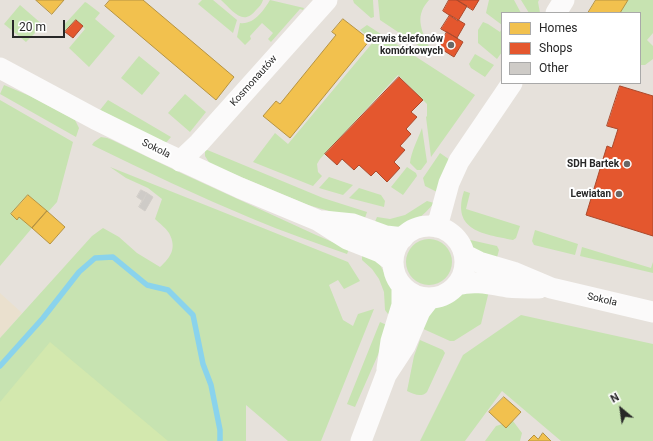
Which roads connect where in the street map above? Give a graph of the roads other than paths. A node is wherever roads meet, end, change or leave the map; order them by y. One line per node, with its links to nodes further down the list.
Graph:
1 (327, 0): 6 (street, Kosmonautów)
2 (564, 0): 3 (street)
3 (557, 12)
4 (0, 68): 6 (street, Sokola)
5 (511, 84): 8 (street)
6 (180, 161): 7 (street, Sokola)
7 (317, 220): 9 (street, Sokola); 11 (street, Sokola)
8 (437, 227): 9 (street); 10 (street)
9 (403, 238): 11 (street)
10 (464, 255): 12 (street); 14 (street, Sokola)
11 (393, 262): 13 (street)
12 (457, 285): 14 (street, Sokola); 15 (street)
13 (402, 286): 15 (street); 17 (street)
14 (551, 288): 16 (street, Sokola)
15 (430, 298): 17 (street)
16 (653, 312)
17 (386, 375): 18 (street)
18 (361, 441)

